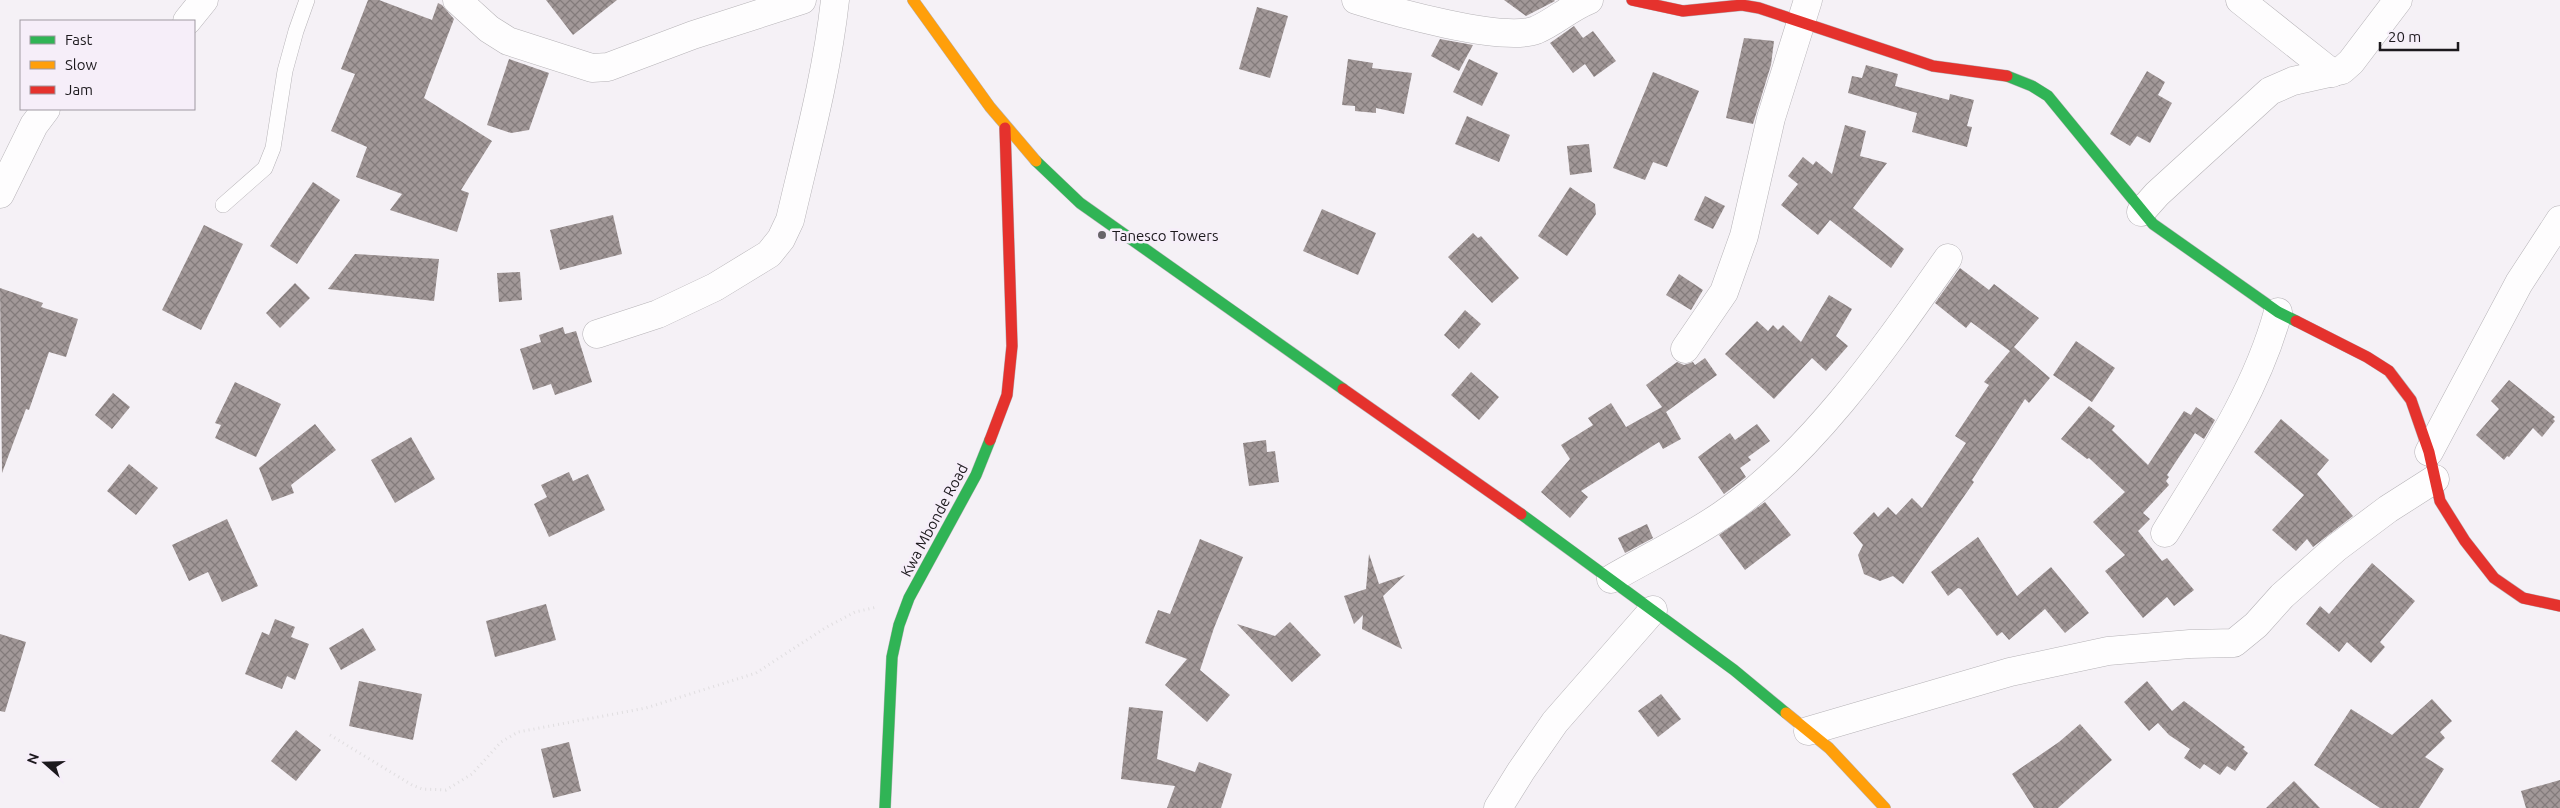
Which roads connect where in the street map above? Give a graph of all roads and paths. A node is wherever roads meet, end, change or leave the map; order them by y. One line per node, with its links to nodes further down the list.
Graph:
1 (204, 0): 13 (street)
2 (307, 0): 18 (lane)
3 (457, 0): 4 (street)
4 (802, 0)
5 (835, 0): 23 (street)
6 (913, 0): 16 (street)
7 (1356, 0): 8 (street)
8 (1589, 0)
9 (1632, 0): 12 (street)
10 (2240, 0): 14 (street)
11 (2398, 0): 14 (street)
12 (1804, 10): 19 (street); 24 (street)
13 (188, 20)
14 (2332, 73): 19 (street)
15 (45, 110): 17 (street)
16 (1006, 128): 28 (street); 29 (street, Kwa Mbonde Road)
17 (0, 194)
18 (223, 206)
19 (2141, 212): 22 (street)
20 (2560, 220): 25 (street)
21 (1948, 258): 28 (street)
22 (2278, 312): 25 (street); 27 (street)
23 (597, 334)
24 (1685, 349)
25 (2429, 452): 26 (street)
26 (2435, 479): 30 (street); 32 (street)
27 (2165, 533)
28 (1611, 579): 31 (street)
29 (910, 598): 33 (path); 34 (street, Kwa Mbonde Road)
30 (2560, 606)
31 (1653, 610): 32 (street); 35 (street)
32 (1808, 731): 36 (street)
33 (330, 735)
34 (885, 808)
35 (1498, 808)
36 (1885, 808)

